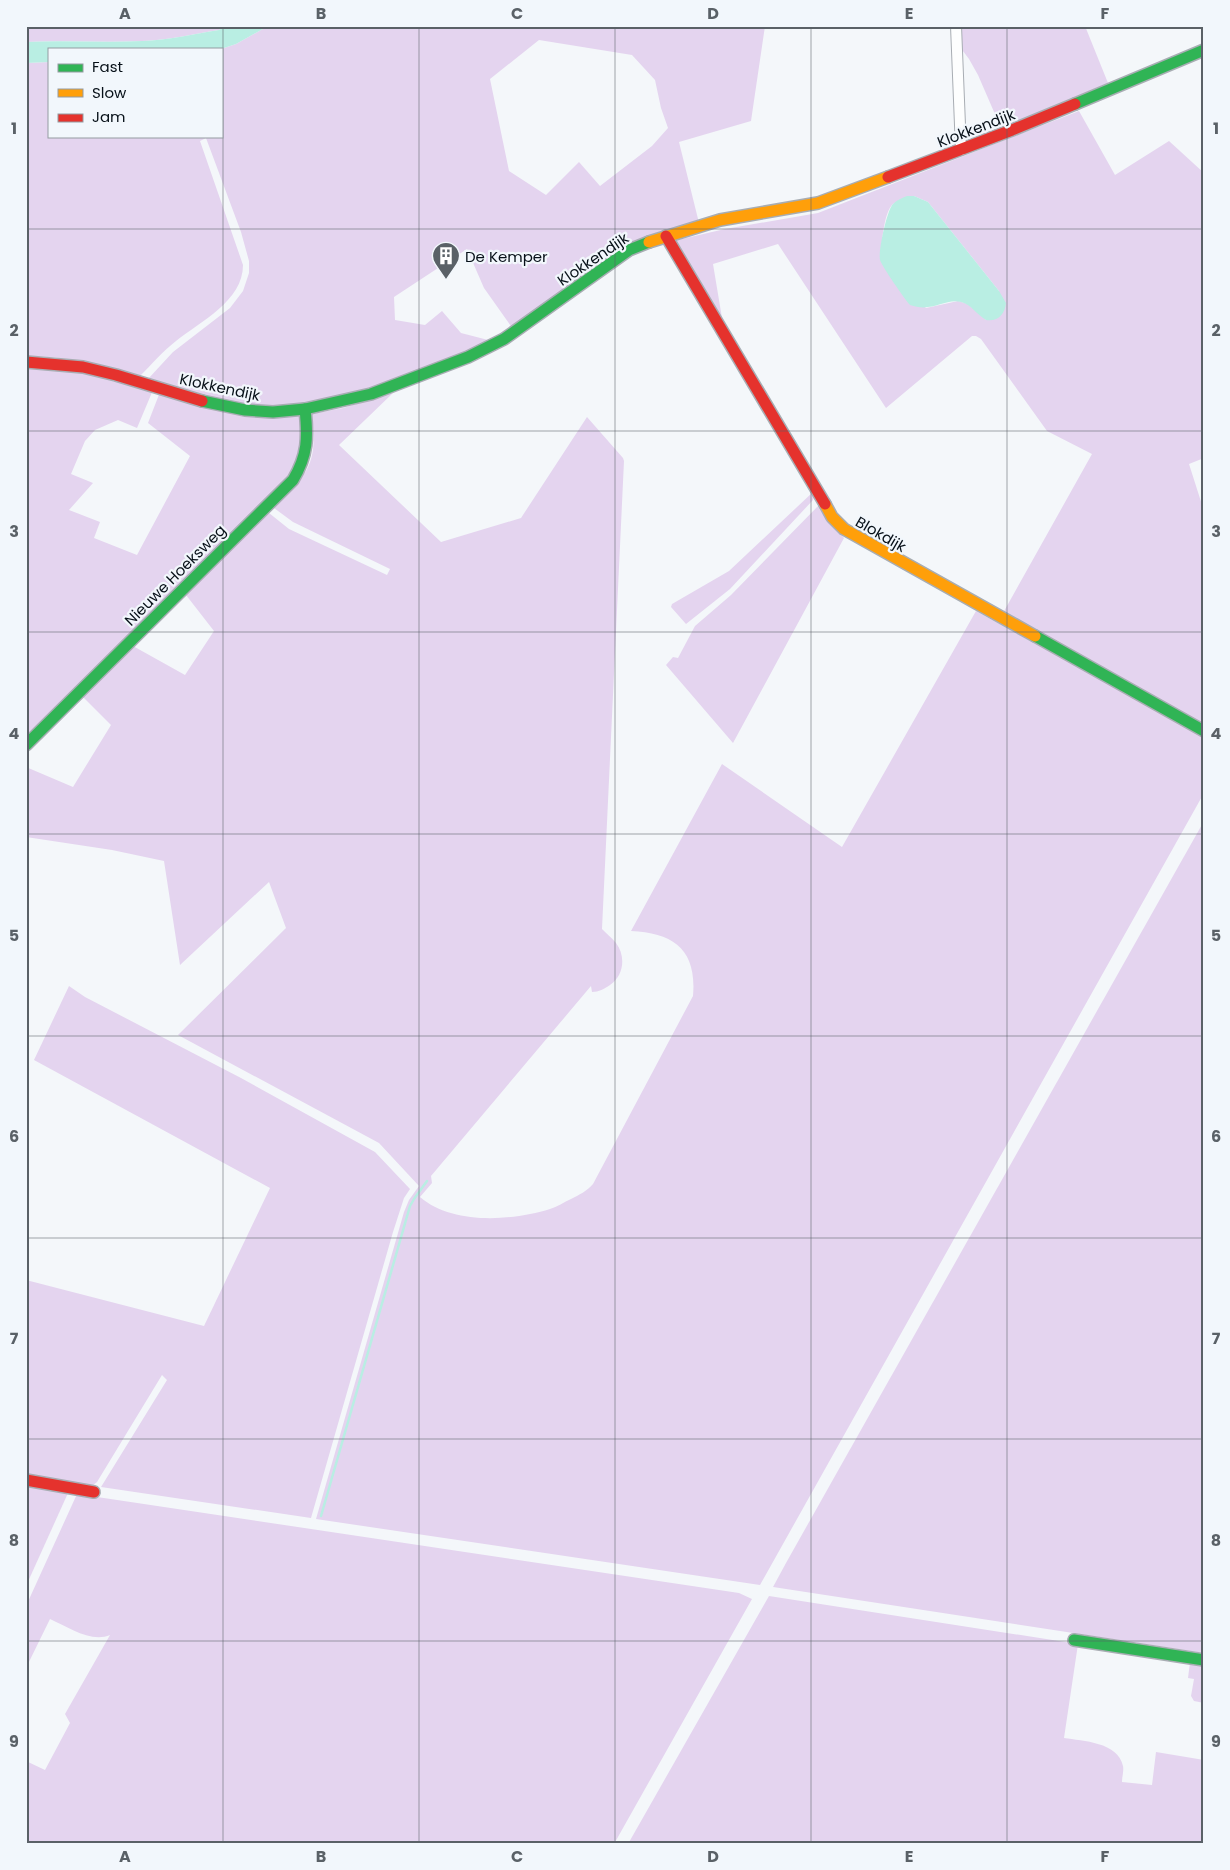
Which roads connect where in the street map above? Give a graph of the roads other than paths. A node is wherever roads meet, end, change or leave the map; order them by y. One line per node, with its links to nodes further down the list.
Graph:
1 (956, 26): 3 (street)
2 (1204, 50): 3 (street, Klokkendijk)
3 (961, 150): 4 (street, Klokkendijk)
4 (666, 236): 6 (street, Klokkendijk); 7 (street, Blokdijk)
5 (26, 362): 6 (street, Klokkendijk)
6 (305, 409): 8 (street, Nieuwe Hoeksweg)
7 (1204, 731)
8 (26, 745)
9 (26, 1480): 10 (street)
10 (94, 1492)
11 (1074, 1640): 12 (street)
12 (1204, 1660)

